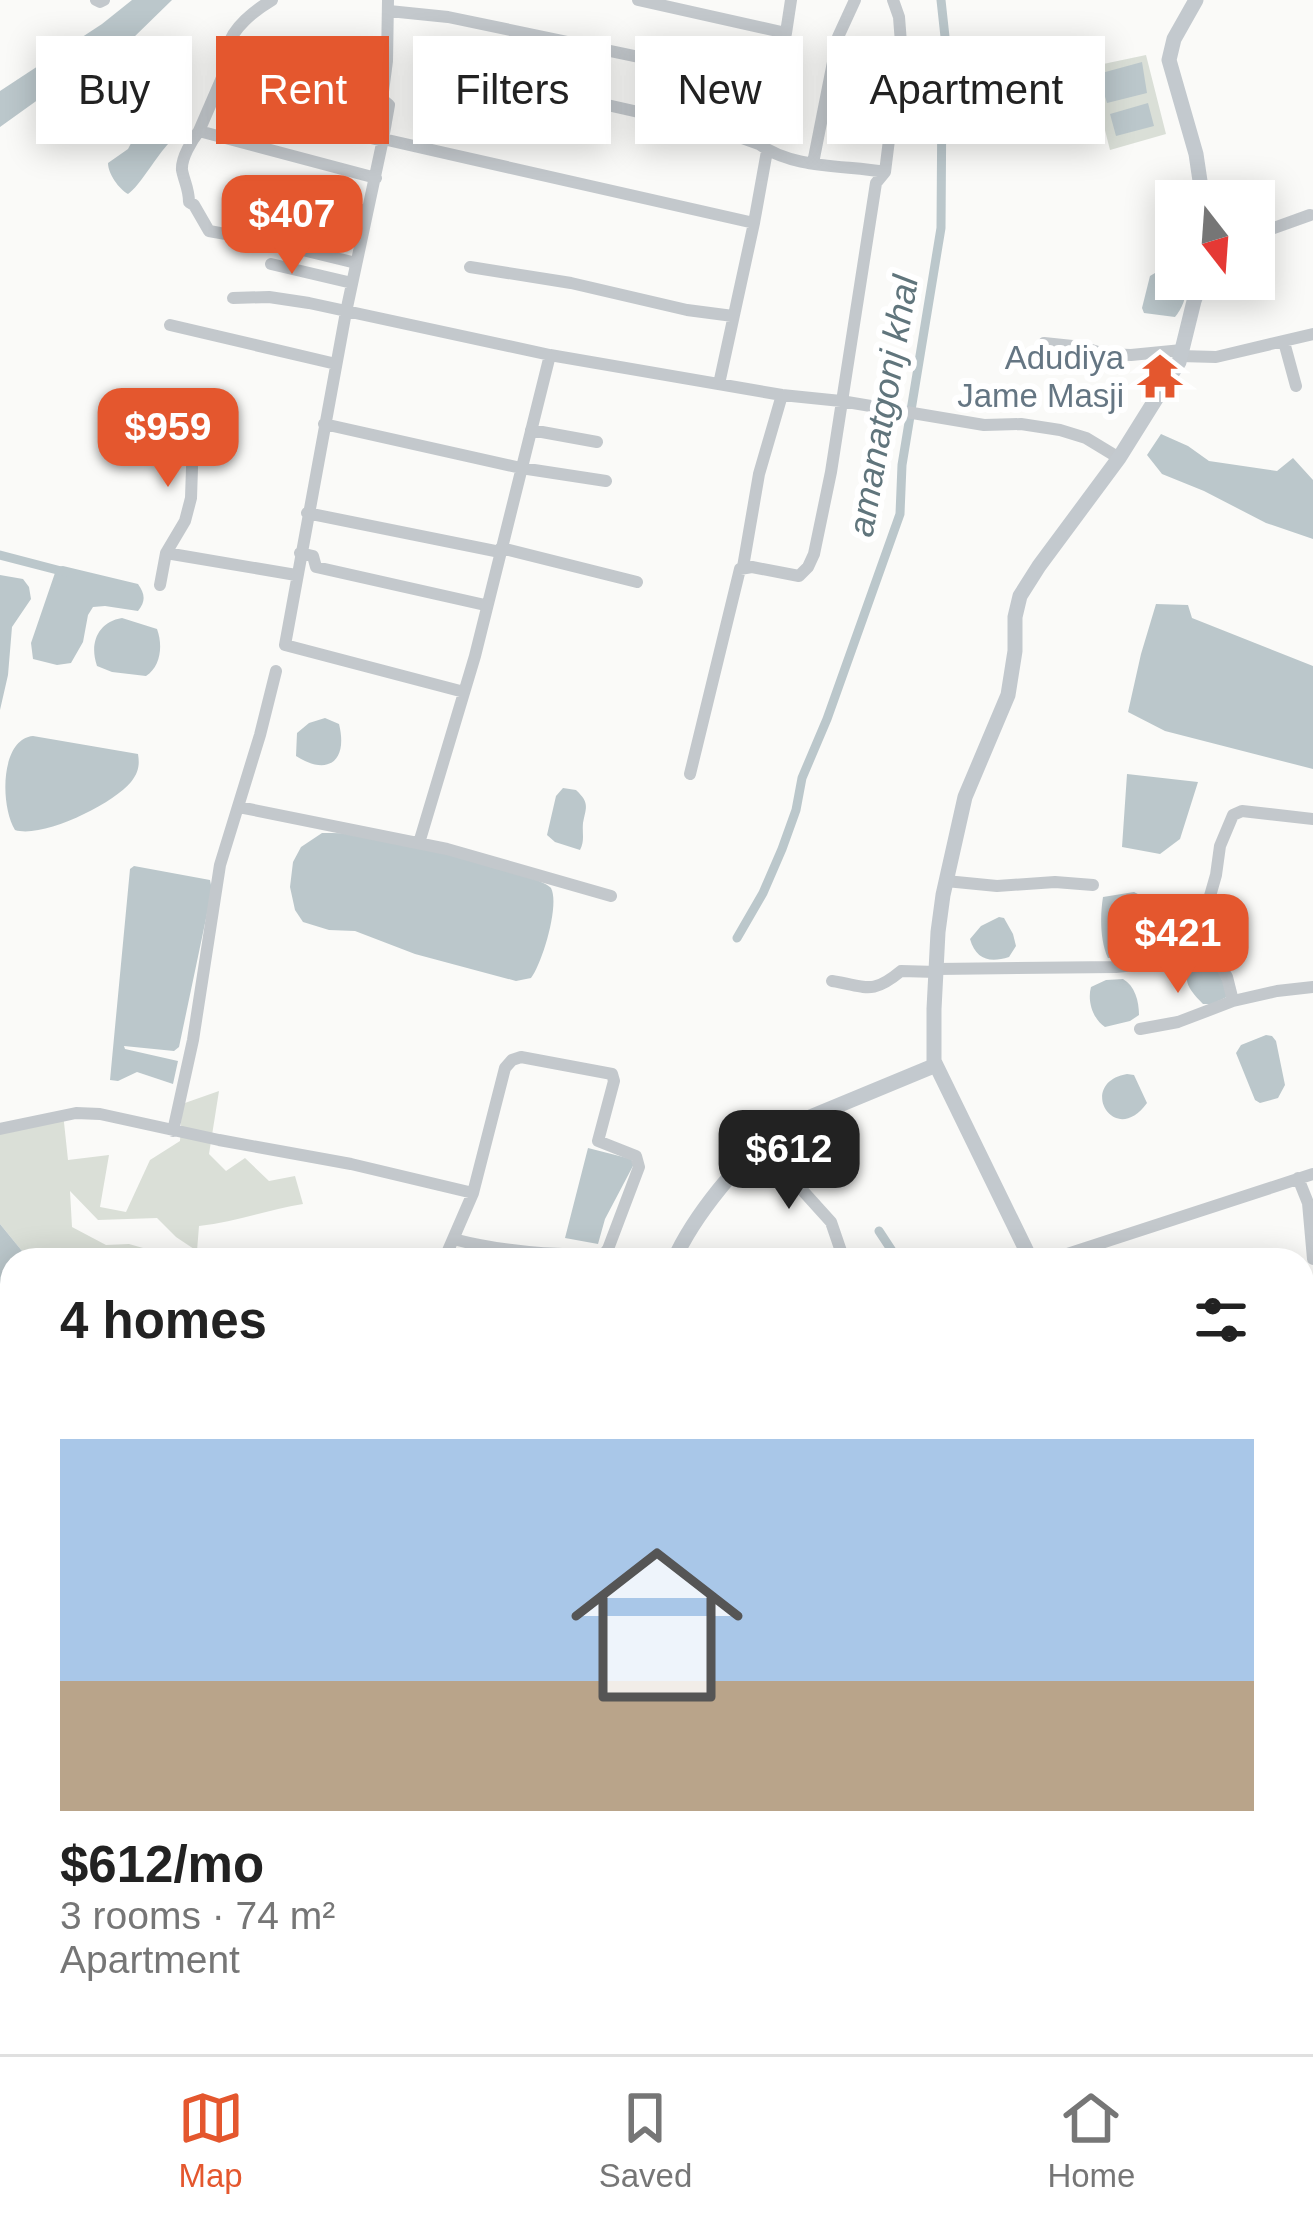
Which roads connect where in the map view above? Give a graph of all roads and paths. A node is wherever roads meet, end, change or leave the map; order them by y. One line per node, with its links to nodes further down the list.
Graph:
1 (272, 0): 9 (street)
2 (638, 0): 8 (street)
3 (791, 0): 8 (street)
4 (856, 0): 20 (street)
5 (893, 0): 21 (street)
6 (1196, 0): 23 (main road)
7 (388, 6): 10 (street); 12 (street)
8 (786, 33): 11 (street)
9 (232, 36)
10 (387, 36)
11 (785, 36)
12 (635, 56)
13 (216, 94): 15 (street)
14 (611, 106): 19 (street)
15 (199, 131): 22 (street); 29 (street)
16 (389, 141): 27 (street)
17 (382, 144): 22 (street)
18 (763, 144): 19 (street)
19 (763, 147): 20 (street); 27 (street)
20 (813, 163): 21 (street)
21 (885, 172): 47 (street)
22 (376, 178): 25 (street)
23 (1200, 180)
24 (334, 204): 25 (street)
25 (367, 211): 29 (street)
26 (1310, 215): 28 (street)
27 (754, 223): 36 (street)
28 (1275, 228)
29 (356, 263): 32 (street)
30 (271, 264): 32 (street)
31 (470, 267): 36 (street)
32 (352, 283): 35 (street)
33 (233, 298): 35 (street)
34 (1196, 300): 41 (main road)
35 (346, 312): 42 (street); 43 (street)
36 (733, 316): 44 (street)
37 (170, 325): 43 (street)
38 (1313, 334): 39 (street)
39 (1284, 342): 41 (street); 45 (street)
40 (1044, 344): 41 (street)
41 (1181, 353): 52 (main road)
42 (550, 355): 44 (street); 50 (street)
43 (336, 364): 48 (street)
44 (719, 384): 46 (street)
45 (1296, 386)
46 (782, 395): 47 (street); 59 (street)
47 (841, 401): 52 (street); 59 (street)
48 (325, 424): 53 (street); 55 (street)
49 (207, 429): 57 (street)
50 (531, 430): 51 (street); 53 (street)
51 (597, 442)
52 (1119, 458): 70 (main road)
53 (521, 468): 54 (street); 56 (street)
54 (606, 481)
55 (308, 513): 56 (street); 58 (street)
56 (500, 550): 61 (street); 63 (street)
57 (166, 553): 60 (street); 62 (street)
58 (300, 553): 60 (street); 63 (street)
59 (743, 567): 66 (street)
60 (296, 575): 65 (street)
61 (637, 582)
62 (160, 585)
63 (485, 605): 65 (street)
64 (276, 671): 67 (street)
65 (464, 692): 69 (street)
66 (690, 774)
67 (239, 807): 69 (street); 81 (street)
68 (1313, 819): 73 (street)
69 (419, 843): 72 (street)
70 (946, 880): 71 (street); 74 (main road)
71 (1093, 885)
72 (611, 896)
73 (1192, 959): 74 (street); 77 (street)
74 (937, 970): 75 (street); 79 (main road)
75 (832, 981)
76 (1313, 987): 77 (street)
77 (1233, 1001): 78 (street)
78 (1141, 1029)
79 (936, 1065): 82 (main road); 92 (main road)
80 (0, 1130): 81 (street)
81 (173, 1131): 85 (street)
82 (757, 1150): 90 (main road); 91 (street)
83 (1313, 1174): 84 (street)
84 (1298, 1178): 93 (street); 94 (street)
85 (473, 1193): 86 (street); 89 (street)
86 (453, 1239): 87 (street); 88 (street)
87 (449, 1248)
88 (488, 1248)
89 (608, 1248)
90 (680, 1248)
91 (840, 1248)
92 (1025, 1248)
93 (1085, 1248)
94 (1312, 1248)

